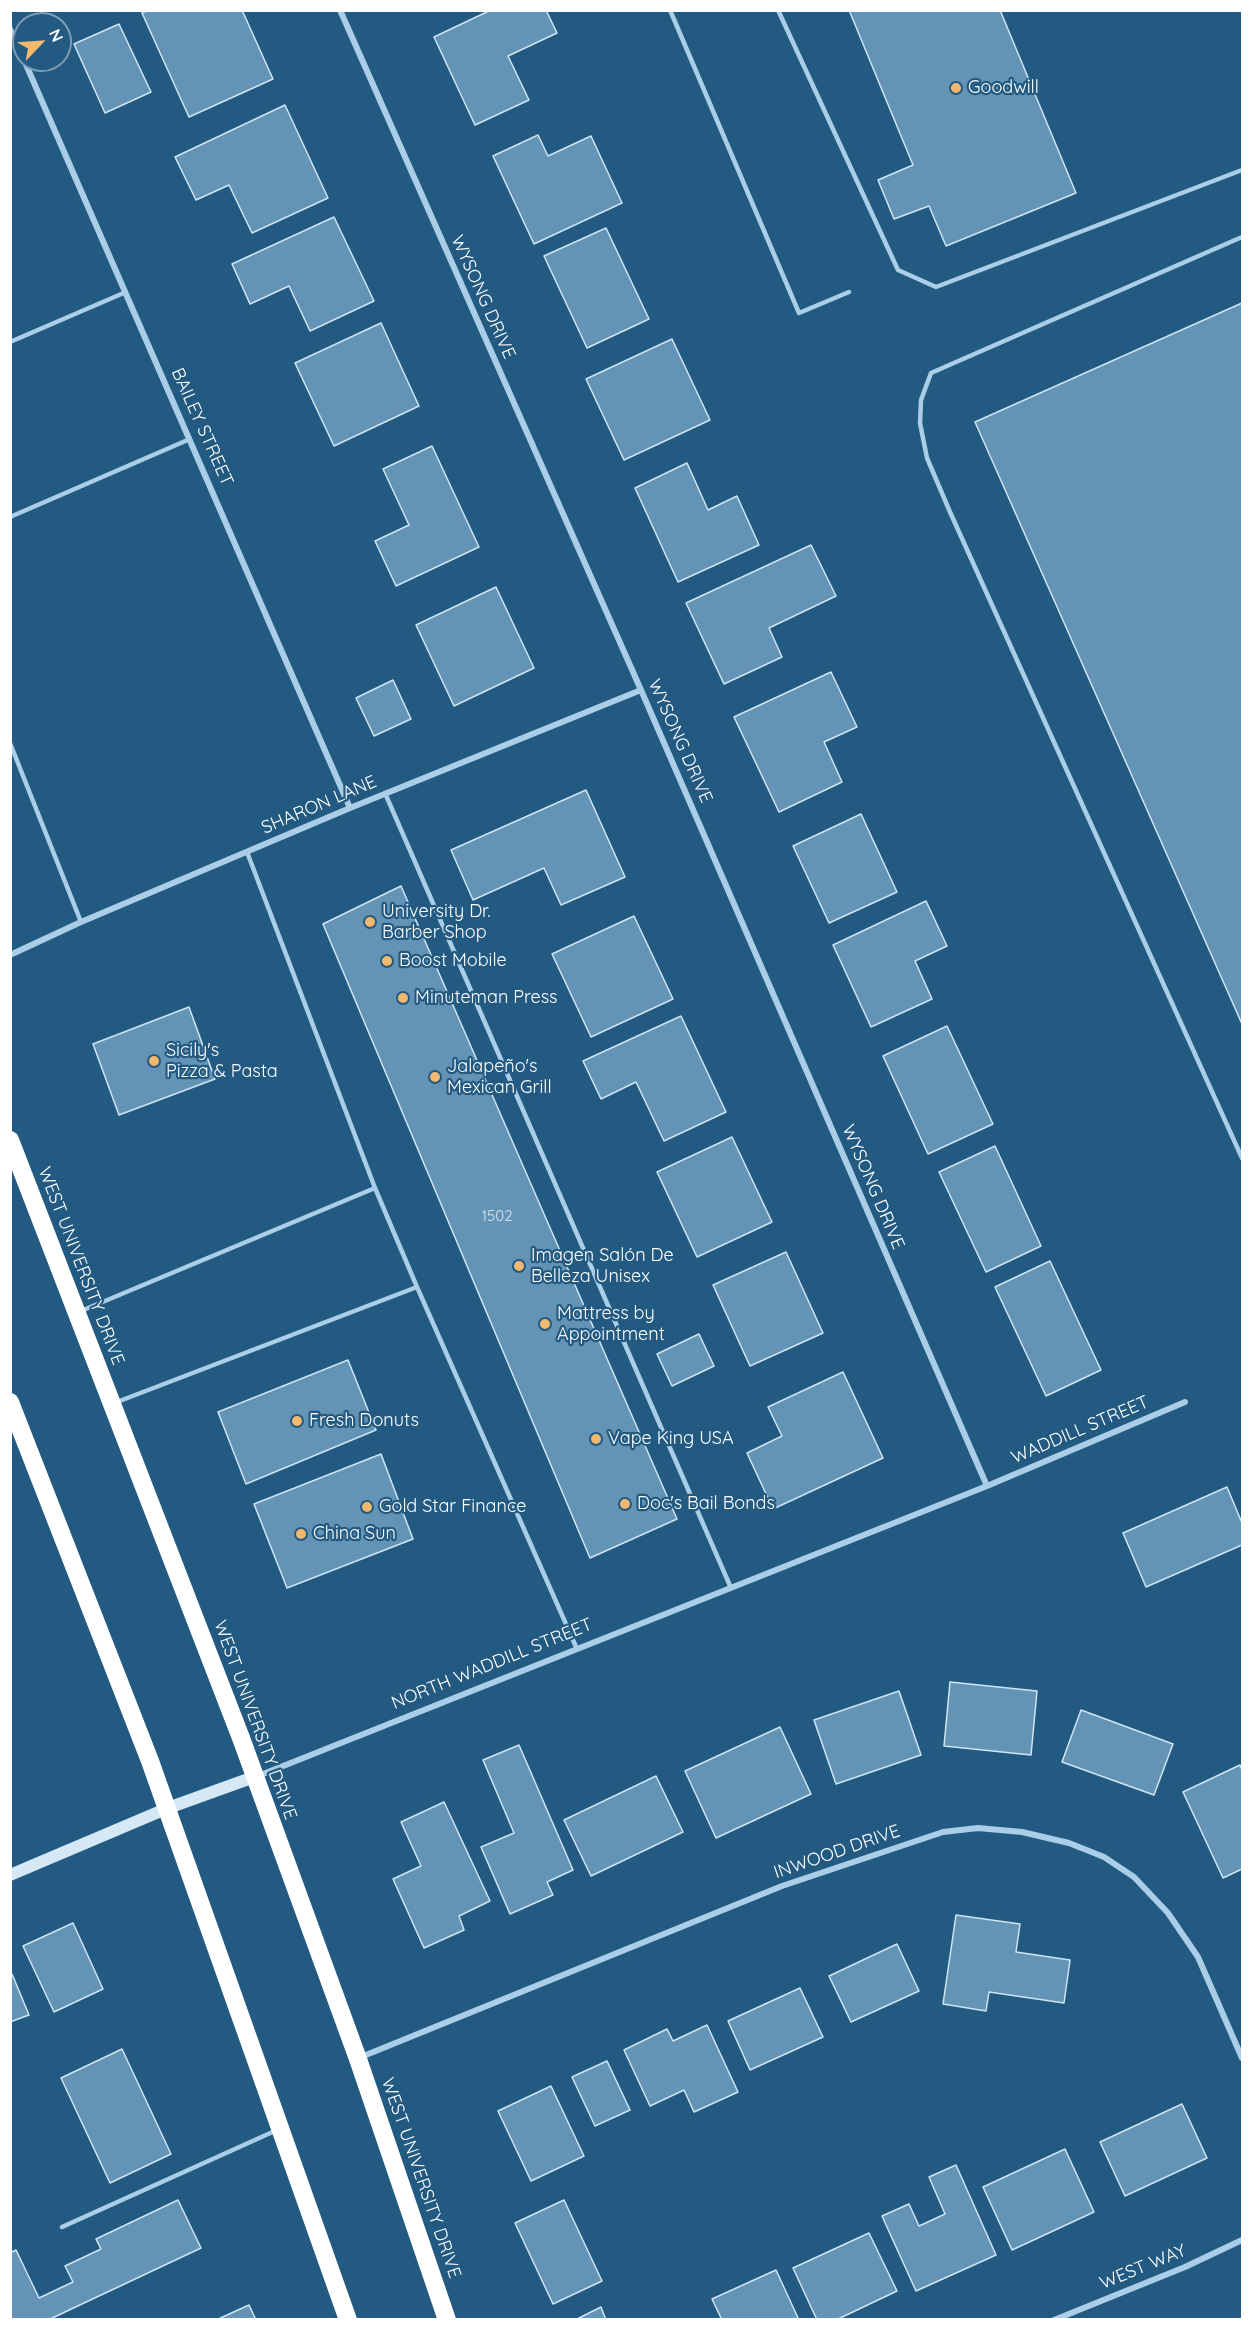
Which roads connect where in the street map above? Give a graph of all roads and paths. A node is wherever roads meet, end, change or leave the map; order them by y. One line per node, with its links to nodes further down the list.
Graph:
1 (340, 10): 12 (street, WYSONG DRIVE)
2 (670, 10): 8 (lane)
3 (778, 10): 5 (lane)
4 (29, 72): 7 (street, BAILEY STREET)
5 (1242, 170)
6 (1242, 237): 20 (lane)
7 (126, 292): 9 (lane); 10 (street, BAILEY STREET)
8 (849, 292)
9 (10, 342)
10 (190, 439): 11 (lane); 15 (street, BAILEY STREET)
11 (10, 517)
12 (641, 690): 14 (street, SHARON LANE); 27 (street, WYSONG DRIVE)
13 (10, 743): 17 (lane)
14 (385, 793): 15 (street, SHARON LANE); 28 (lane)
15 (350, 808): 16 (street, SHARON LANE)
16 (247, 852): 17 (street, SHARON LANE); 21 (lane)
17 (81, 921): 18 (street, SHARON LANE)
18 (10, 955)
19 (10, 1140): 23 (highway, WEST UNIVERSITY DRIVE)
20 (1242, 1158)
21 (375, 1188): 22 (lane); 23 (lane)
22 (417, 1287): 26 (lane); 29 (lane)
23 (77, 1312): 26 (highway, WEST UNIVERSITY DRIVE)
24 (10, 1402): 31 (highway)
25 (1185, 1402): 27 (street, WADDILL STREET)
26 (111, 1404): 30 (highway, WEST UNIVERSITY DRIVE)
27 (987, 1486): 28 (street, NORTH WADDILL STREET)
28 (731, 1587): 29 (street, NORTH WADDILL STREET)
29 (577, 1649): 30 (street, NORTH WADDILL STREET)
30 (254, 1777): 31 (street, NORTH WADDILL STREET); 34 (highway, WEST UNIVERSITY DRIVE)
31 (168, 1808): 32 (street, NORTH WADDILL STREET); 35 (highway)
32 (10, 1875)
33 (1242, 2058): 34 (street, INWOOD DRIVE)
34 (358, 2059): 39 (highway, WEST UNIVERSITY DRIVE)
35 (282, 2128): 36 (lane); 38 (highway)
36 (62, 2227)
37 (1242, 2240): 40 (street, WEST WAY)
38 (348, 2319)
39 (447, 2319)
40 (1054, 2319)

